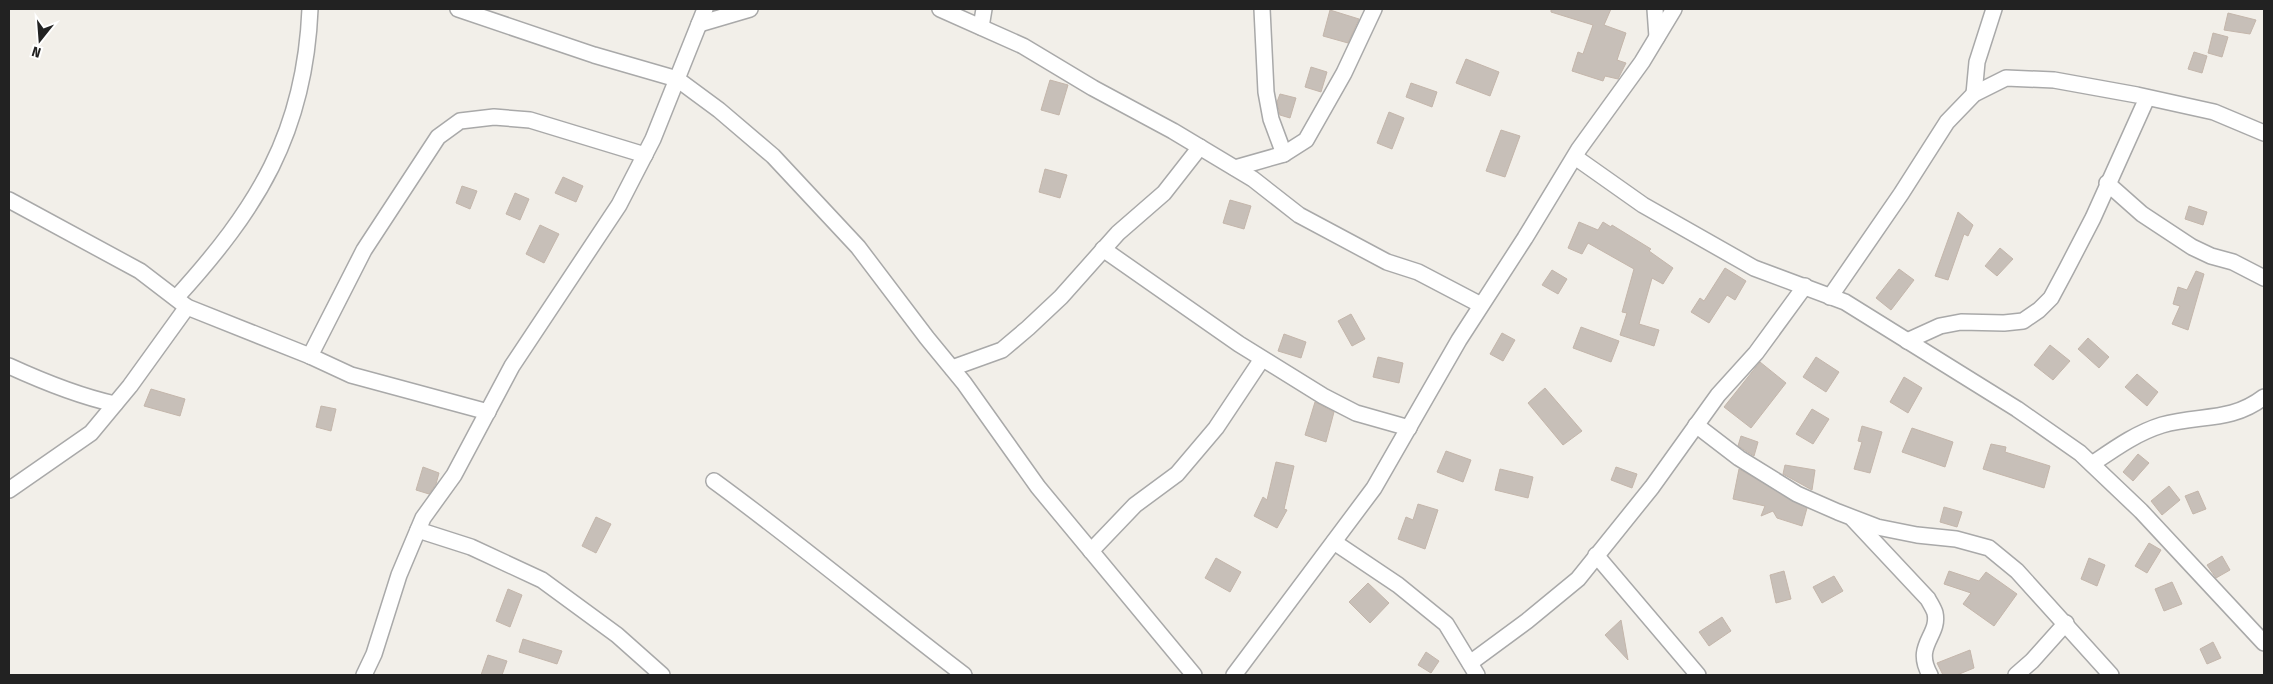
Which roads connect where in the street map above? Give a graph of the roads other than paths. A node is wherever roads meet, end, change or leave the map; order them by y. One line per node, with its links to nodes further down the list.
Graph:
1 (310, 9): 30 (street)
2 (458, 9): 15 (street)
3 (706, 9): 12 (street)
4 (750, 9): 12 (street)
5 (940, 9): 13 (street)
6 (984, 9): 13 (street)
7 (1262, 9): 20 (street)
8 (1374, 9): 20 (street)
9 (1655, 9): 14 (street)
10 (1674, 9): 14 (street)
11 (1994, 9): 16 (street)
12 (699, 24): 15 (street)
13 (981, 27): 19 (street)
14 (1657, 37): 22 (street)
15 (677, 79): 21 (street); 36 (street)
16 (1974, 94): 17 (street); 29 (street)
17 (2147, 98): 18 (street); 24 (street)
18 (2264, 133)
19 (1200, 147): 23 (street); 26 (street)
20 (1284, 154): 23 (street)
21 (645, 155): 33 (street); 39 (street)
22 (1575, 157): 28 (street); 31 (street)
23 (1236, 168): 31 (street)
24 (2108, 183): 27 (street); 32 (street)
25 (9, 200): 30 (street)
26 (1103, 249): 34 (street); 36 (street)
27 (2264, 278)
28 (1805, 286): 29 (street); 40 (street)
29 (1830, 296): 32 (street)
30 (181, 302): 33 (street); 38 (street)
31 (1481, 305): 41 (street)
32 (1907, 341): 42 (street)
33 (310, 356): 39 (street)
34 (1262, 359): 41 (street); 48 (street)
35 (9, 366): 38 (street)
36 (952, 368): 48 (street)
37 (2264, 397): 42 (street)
38 (115, 404): 44 (street)
39 (488, 412): 46 (street)
40 (1696, 425): 45 (street); 49 (street)
41 (1409, 428): 47 (street)
42 (2092, 464): 51 (street)
43 (714, 481): 55 (street)
44 (9, 490)
45 (1851, 517): 50 (street); 59 (street)
46 (418, 530): 53 (street); 54 (street)
47 (1334, 542): 52 (street); 57 (street)
48 (1091, 552): 56 (street)
49 (1596, 555): 52 (street); 58 (street)
50 (2066, 622): 60 (street); 61 (street)
51 (2264, 643)
52 (1474, 669)
53 (364, 675)
54 (662, 675)
55 (964, 675)
56 (1194, 675)
57 (1234, 675)
58 (1698, 675)
59 (1930, 675)
60 (2016, 675)
61 (2111, 675)

